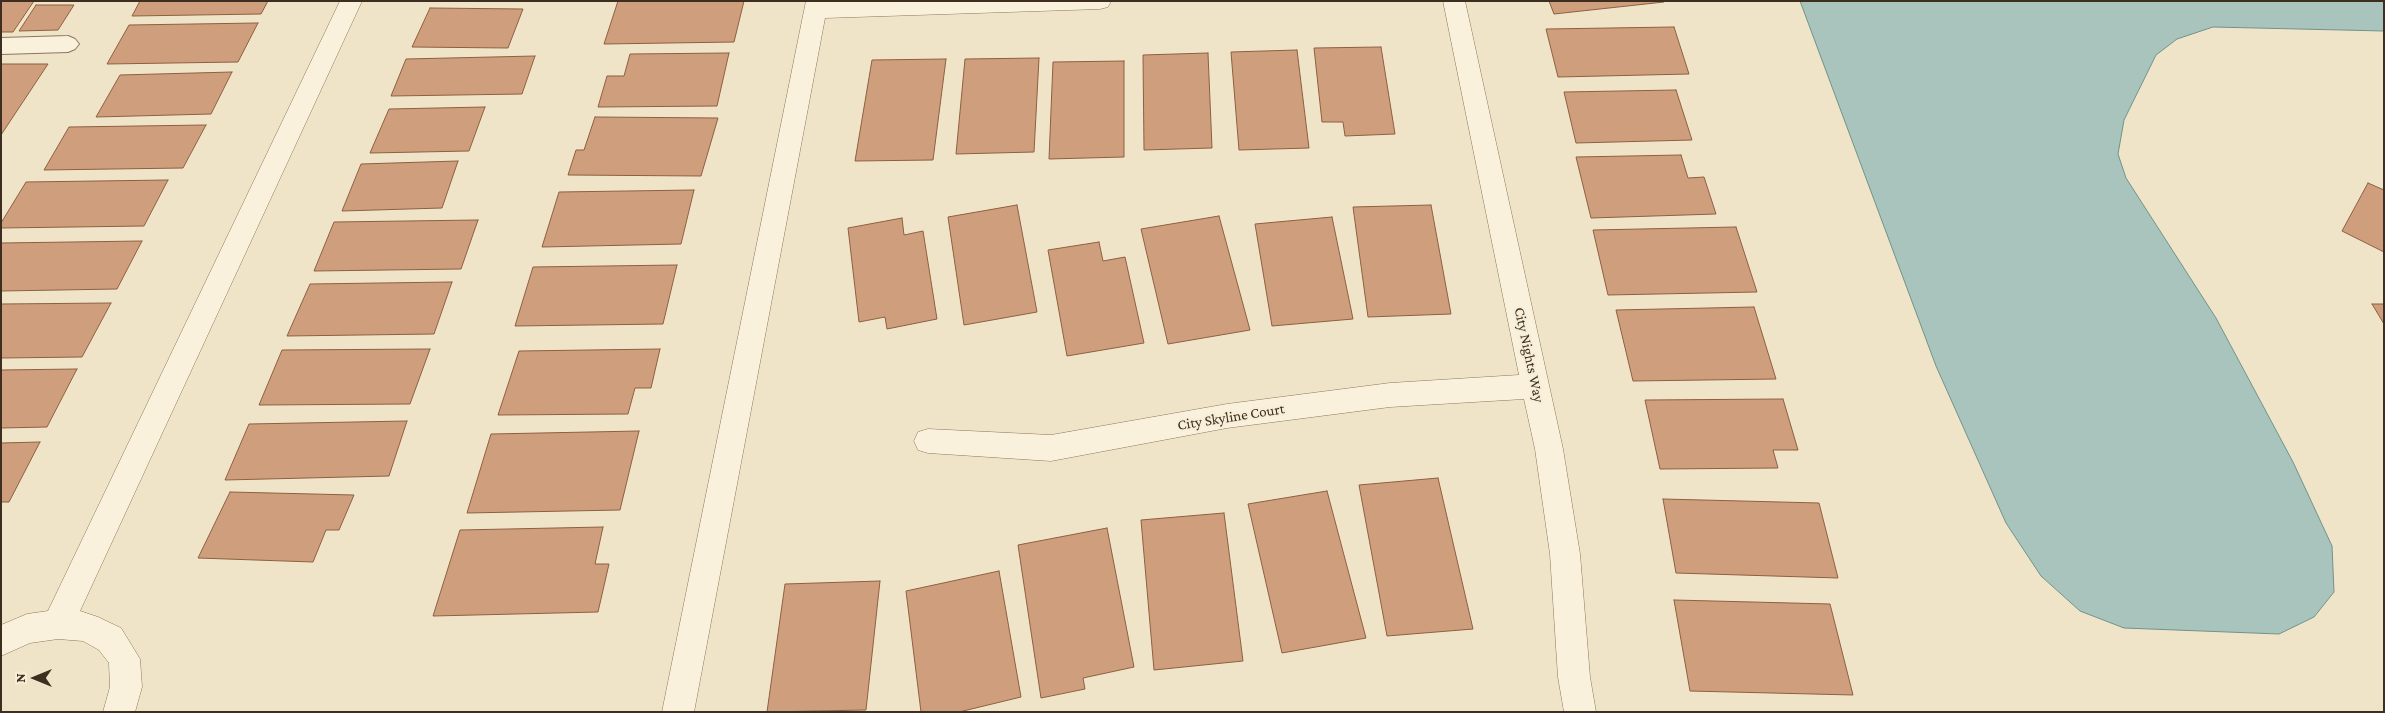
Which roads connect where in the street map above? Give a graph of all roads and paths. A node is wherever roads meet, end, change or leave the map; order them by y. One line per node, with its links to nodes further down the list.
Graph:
1 (351, 1): 9 (street)
2 (1100, 1): 4 (street)
3 (1454, 1): 7 (street, City Nights Way)
4 (816, 6): 12 (street)
5 (68, 44): 6 (lane)
6 (1, 46)
7 (1535, 386): 8 (street, City Skyline Court); 13 (street, City Nights Way)
8 (928, 441)
9 (58, 624): 10 (street); 11 (street)
10 (1, 641)
11 (119, 712)
12 (678, 712)
13 (1580, 712)

